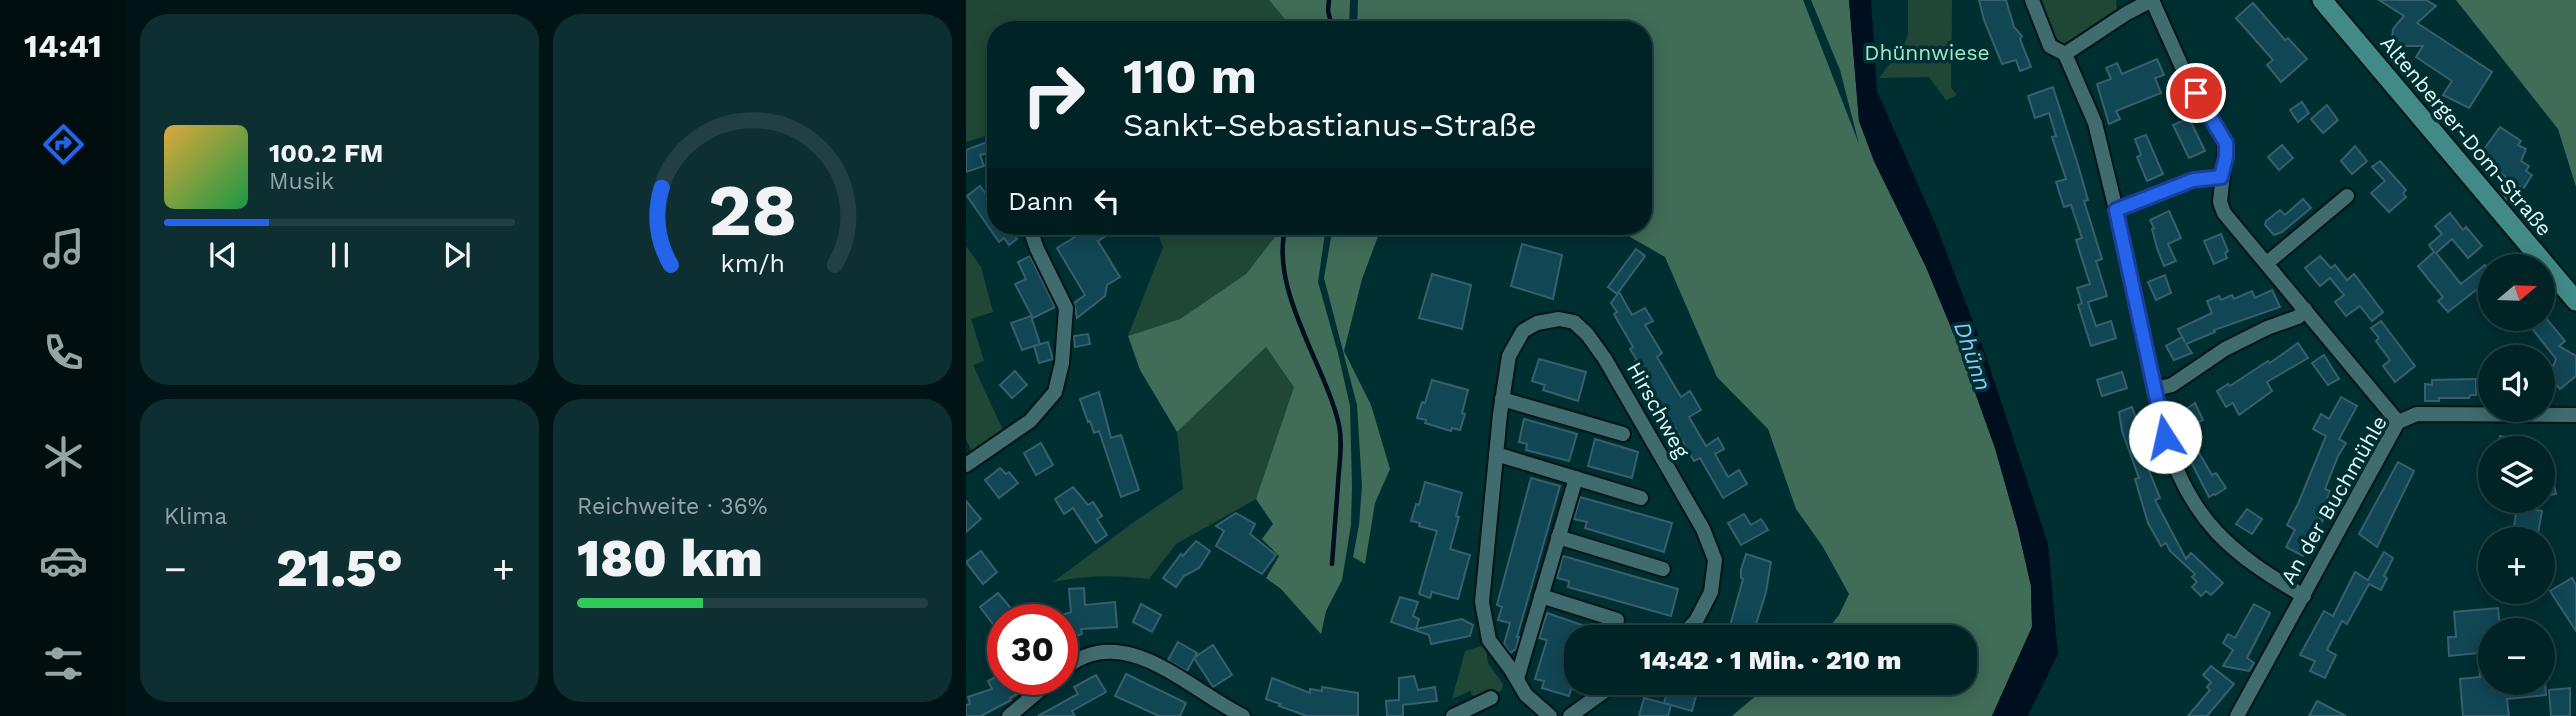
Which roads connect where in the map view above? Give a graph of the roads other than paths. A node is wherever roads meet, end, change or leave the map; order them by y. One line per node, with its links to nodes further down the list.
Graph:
1 (2032, 0): 5 (street)
2 (2152, 0): 4 (street); 6 (street)
3 (2322, 0): 11 (main road, Altenberger-Dom-Straße)
4 (2125, 6): 5 (street)
5 (2065, 54): 8 (street)
6 (2221, 177): 8 (street); 10 (street)
7 (2347, 196): 10 (street)
8 (2116, 210): 13 (street)
9 (1032, 235): 19 (street)
10 (2267, 263): 12 (street)
11 (2576, 301)
12 (2305, 309): 13 (street); 16 (street)
13 (2156, 390): 25 (street)
14 (1502, 399): 17 (street, Hirschweg); 18 (street, Hirschweg); 27 (street, Hirschweg)
15 (2576, 415): 16 (street, An der Buchmühle)
16 (2399, 422): 25 (street, An der Buchmühle)
17 (1623, 434)
18 (1496, 454): 20 (street); 29 (street, Hirschweg)
19 (966, 465)
20 (1576, 478): 21 (street); 22 (street)
21 (1641, 498)
22 (1559, 537): 23 (street); 24 (street)
23 (1663, 569)
24 (1541, 596): 26 (street); 29 (street)
25 (2304, 596): 38 (street, An der Buchmühle)
26 (1618, 620)
27 (1692, 625)
28 (1078, 659): 34 (street)
29 (1517, 679): 36 (street, Hirschweg)
30 (1034, 695): 33 (street)
31 (1600, 695): 37 (street)
32 (1491, 698): 35 (street)
33 (1009, 716)
34 (1242, 716)
35 (1453, 716)
36 (1550, 716)
37 (1570, 716)
38 (2237, 716)

